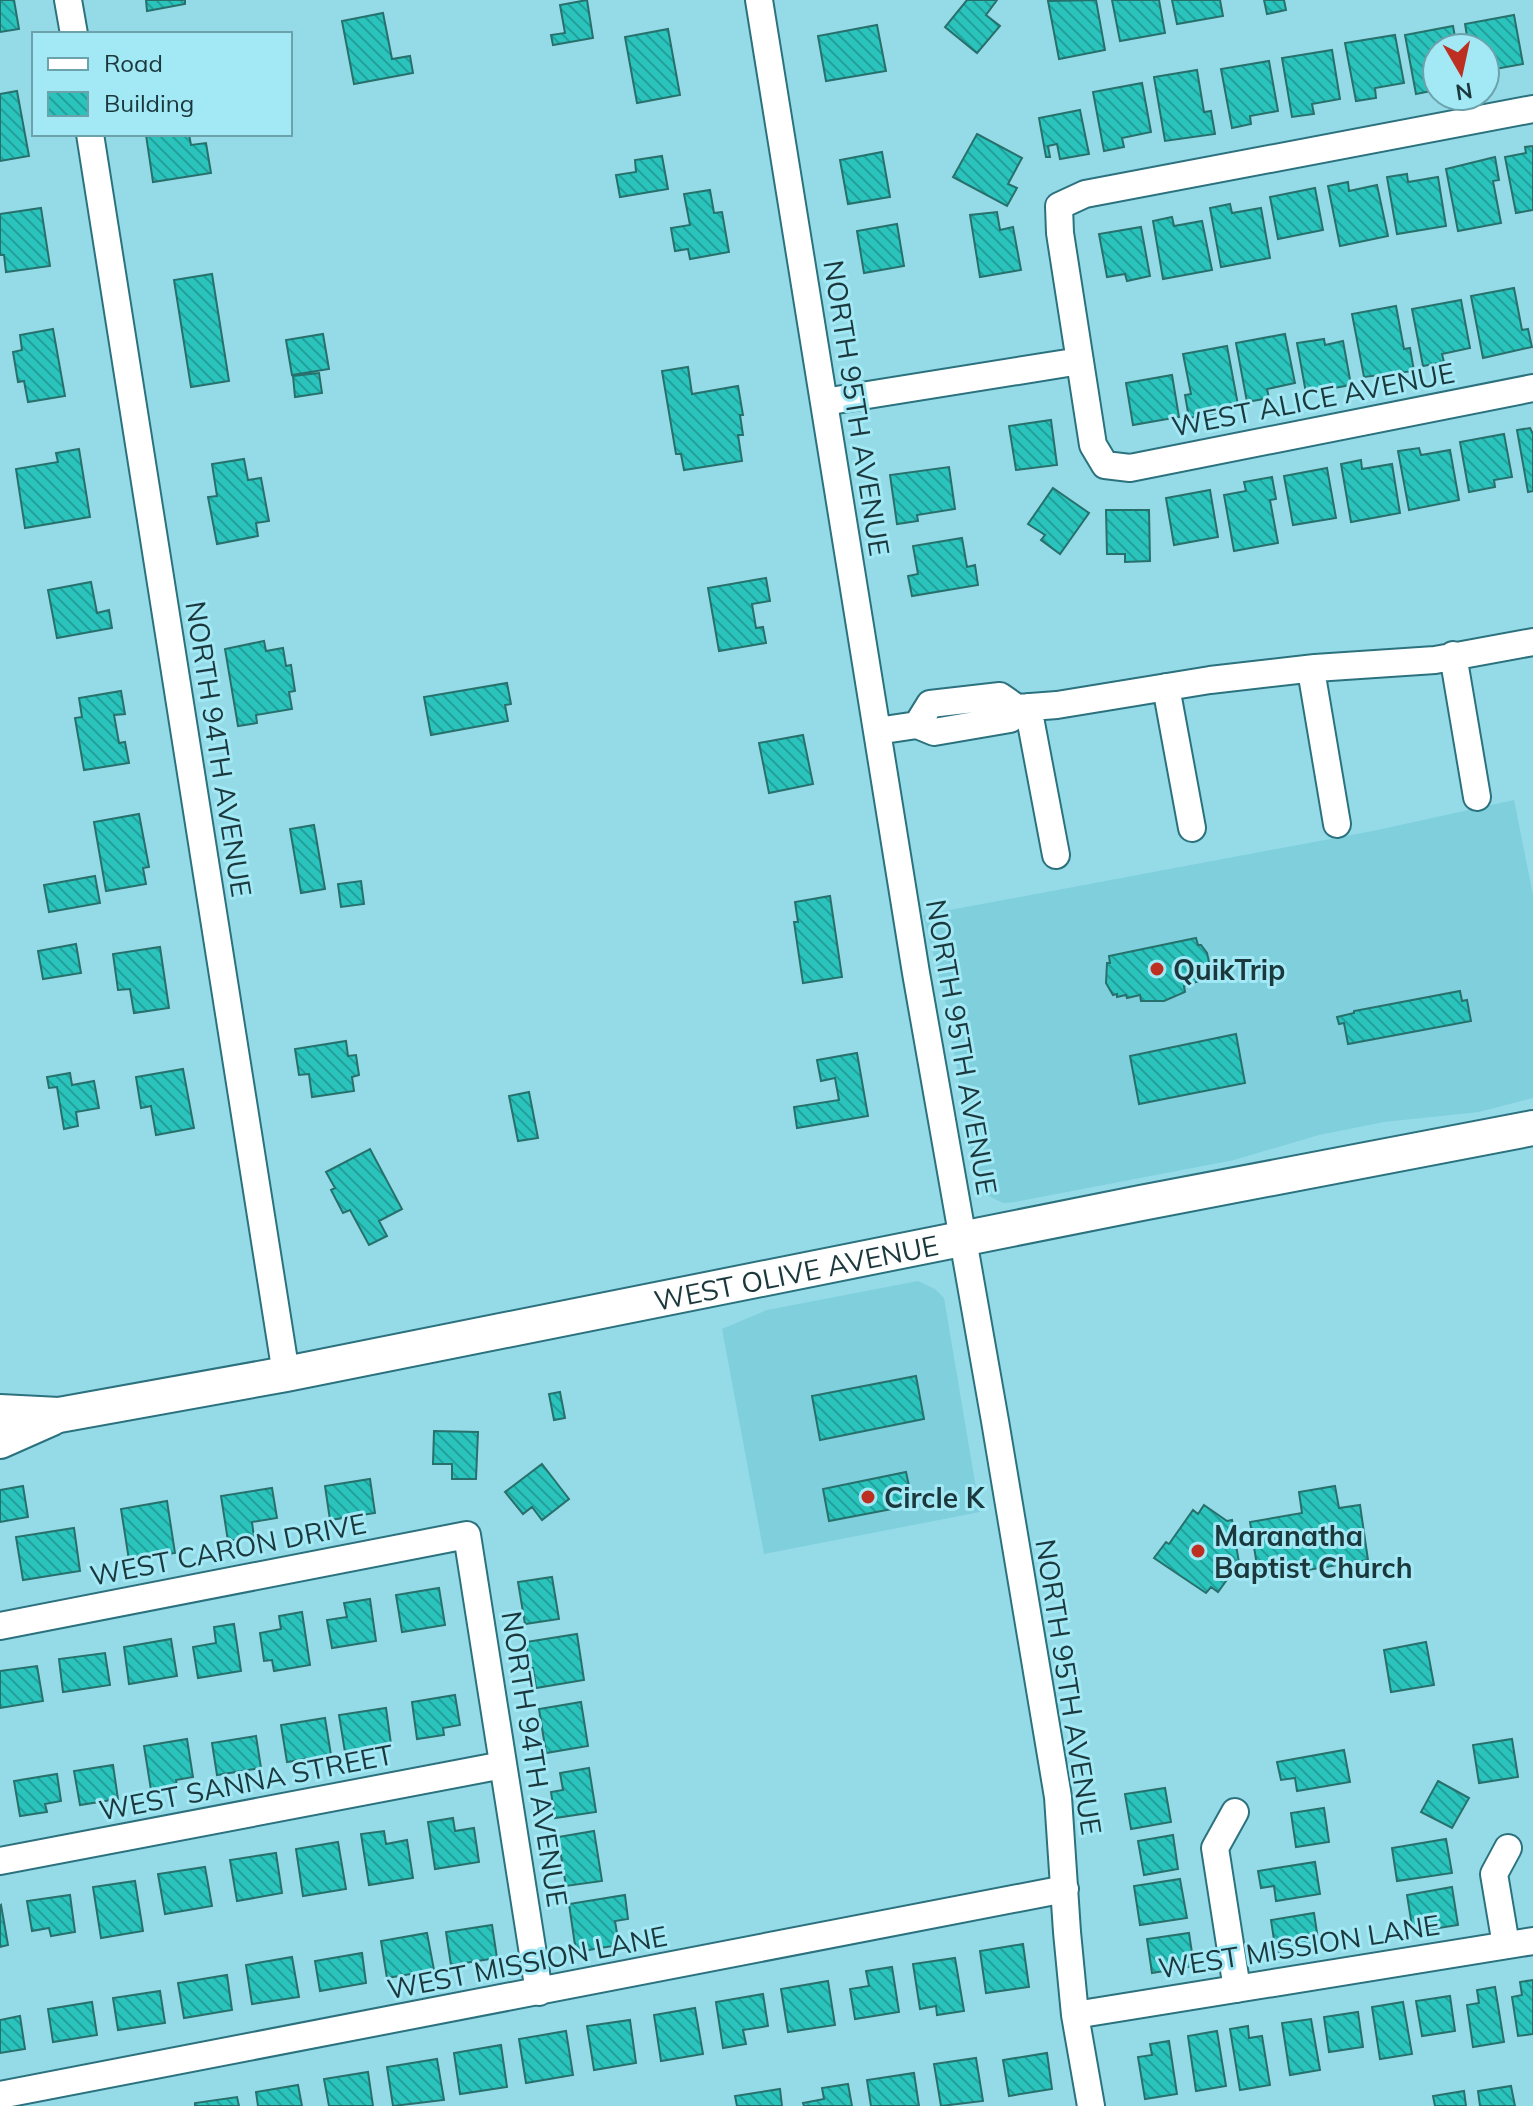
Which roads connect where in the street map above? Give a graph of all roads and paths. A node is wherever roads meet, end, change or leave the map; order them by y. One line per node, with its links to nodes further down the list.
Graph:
1 (68, 0): 3 (street)
2 (759, 0): 8 (street, NORTH 95TH AVENUE)
3 (74, 32)
4 (1533, 109): 6 (street)
5 (90, 136): 21 (street, NORTH 94TH AVENUE)
6 (1080, 361): 7 (street, WEST ALICE AVENUE); 8 (street)
7 (1533, 388)
8 (824, 402): 14 (street, NORTH 95TH AVENUE)
9 (1533, 642): 10 (street)
10 (1453, 655): 11 (street); 15 (street)
11 (1311, 670): 12 (street); 16 (street)
12 (1166, 687): 13 (street); 17 (street)
13 (1022, 707): 14 (street); 18 (street)
14 (877, 731): 20 (street, NORTH 95TH AVENUE)
15 (1477, 797)
16 (1337, 824)
17 (1192, 828)
18 (1056, 855)
19 (1533, 1128): 20 (main road, WEST OLIVE AVENUE)
20 (963, 1238): 21 (main road, WEST OLIVE AVENUE); 31 (street, NORTH 95TH AVENUE)
21 (286, 1374): 23 (main road, WEST OLIVE AVENUE)
22 (0, 1412): 23 (main road, WEST OLIVE AVENUE)
23 (59, 1415): 24 (main road, WEST OLIVE AVENUE)
24 (0, 1441)
25 (467, 1535): 26 (street, WEST CARON DRIVE); 27 (street, NORTH 94TH AVENUE)
26 (0, 1626)
27 (503, 1765): 30 (street, WEST SANNA STREET); 35 (street, NORTH 94TH AVENUE)
28 (1235, 1812): 34 (street)
29 (1508, 1848): 33 (street)
30 (0, 1861)
31 (1065, 1889): 35 (street, WEST MISSION LANE); 36 (street, NORTH 95TH AVENUE)
32 (1533, 1941): 33 (street, WEST MISSION LANE)
33 (1506, 1945): 34 (street, WEST MISSION LANE)
34 (1237, 1989): 36 (street, WEST MISSION LANE)
35 (539, 1992): 37 (street, WEST MISSION LANE)
36 (1075, 2015): 38 (street, NORTH 95TH AVENUE)
37 (0, 2095)
38 (1091, 2106)

